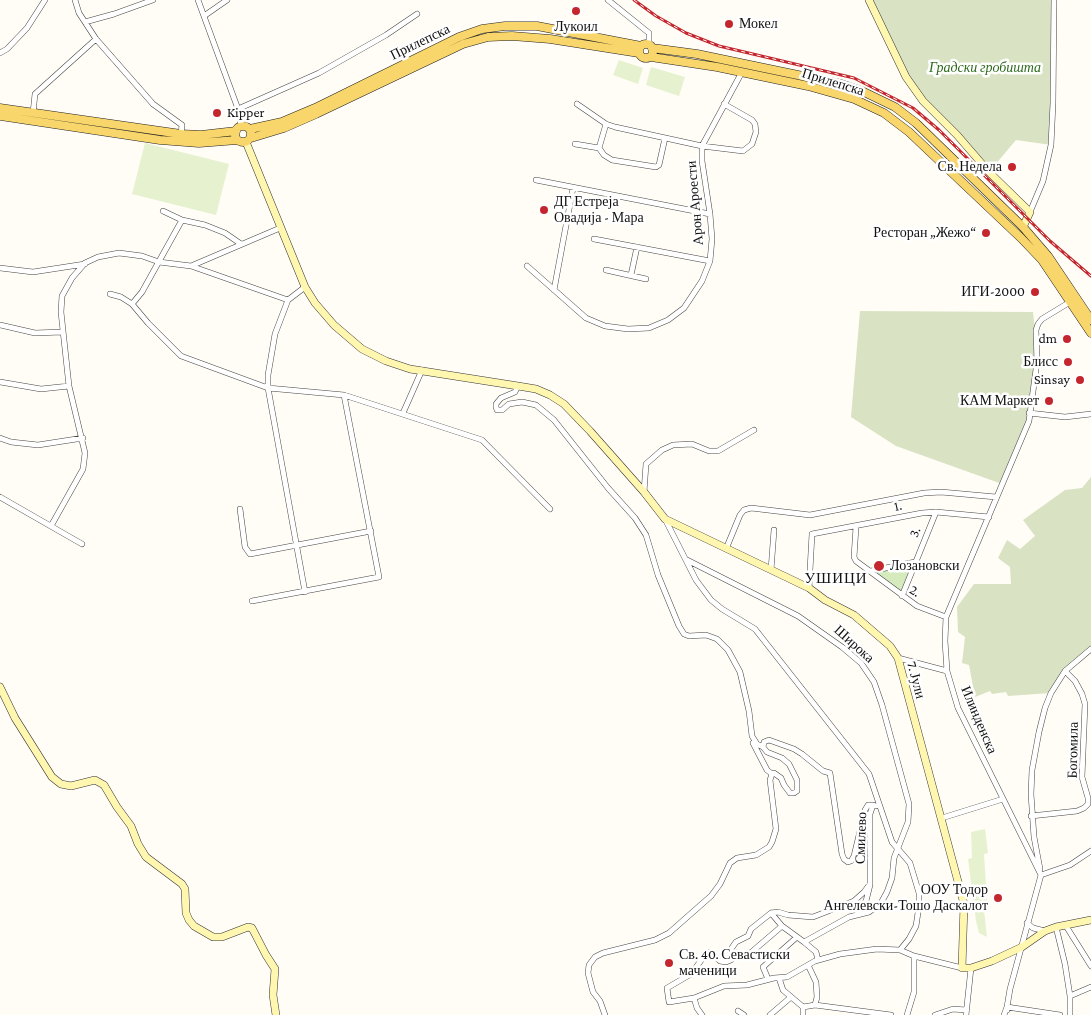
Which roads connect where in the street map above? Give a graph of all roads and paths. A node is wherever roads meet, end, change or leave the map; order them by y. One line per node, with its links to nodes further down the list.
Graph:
1 (45, 0): 15 (street)
2 (75, 0): 11 (street)
3 (153, 0): 11 (street)
4 (198, 0): 10 (street)
5 (227, 0): 10 (street)
6 (608, 0): 13 (street)
7 (869, 0): 38 (street)
8 (1054, 0): 38 (street)
9 (417, 14): 22 (street)
10 (204, 16): 22 (street)
11 (85, 22): 12 (street)
12 (96, 39): 23 (street); 28 (street)
13 (651, 46): 14 (main road); 16 (main road); 17 (main road, Прилепска)
14 (640, 50): 16 (main road); 27 (main road, Прилепска); 31 (main road, Прилепска)
15 (0, 53)
16 (651, 57): 18 (main road, Прилепска)
17 (745, 64): 18 (street, Арон Ароести); 41 (main road, Прилепска)
18 (742, 72): 20 (street, Арон Ароести); 59 (main road, Прилепска)
19 (578, 104): 25 (street)
20 (724, 104): 33 (street, Арон Ароести); 33 (street)
21 (0, 108): 23 (main road)
22 (238, 109): 26 (street)
23 (33, 113): 28 (main road)
24 (0, 116): 30 (main road)
25 (606, 124): 29 (street); 34 (street)
26 (238, 128): 27 (main road); 28 (main road); 30 (main road)
27 (250, 129): 31 (main road)
28 (181, 134)
29 (665, 138): 33 (street); 34 (street)
30 (237, 140): 31 (main road)
31 (248, 140): 42 (street)
32 (575, 144): 34 (street)
33 (702, 146): 39 (street, Арон Ароести)
34 (599, 148)
35 (536, 180): 36 (street)
36 (573, 188): 39 (street); 56 (street)
37 (163, 211): 40 (street)
38 (1030, 212): 41 (street)
39 (710, 214): 46 (street, Арон Ароести)
40 (182, 220): 44 (street); 47 (street)
41 (1023, 227): 61 (main road, Прилепска)
42 (280, 228): 44 (street); 55 (street)
43 (594, 239): 45 (street, Арон Ароести)
44 (241, 244): 49 (street)
45 (637, 247): 46 (street, Арон Ароести); 53 (street)
46 (710, 261): 56 (street, Арон Ароести)
47 (159, 262): 48 (street); 49 (street); 60 (street)
48 (85, 264): 51 (street); 63 (street)
49 (191, 266): 58 (street)
50 (527, 266): 56 (street, Арон Ароести)
51 (0, 268)
52 (606, 270): 53 (street)
53 (631, 276): 54 (street)
54 (646, 279)
55 (306, 287): 58 (street); 65 (street)
56 (554, 290)
57 (110, 294): 60 (street)
58 (288, 300): 69 (street)
59 (1070, 302): 64 (main road, Прилепска); 72 (street, Илинденска)
60 (132, 304): 69 (street)
61 (1091, 320)
62 (0, 325): 63 (street)
63 (62, 332): 67 (street)
64 (1091, 333)
65 (422, 370): 68 (street); 71 (street)
66 (0, 382): 67 (street)
67 (69, 386): 76 (street)
68 (518, 386): 77 (street); 108 (street)
69 (268, 388): 70 (street); 90 (street)
70 (344, 395): 71 (street); 88 (street)
71 (403, 413): 80 (street)
72 (1030, 413): 73 (street); 79 (street, Илинденска)
73 (1091, 414)
74 (754, 430): 77 (street)
75 (0, 438): 76 (street)
76 (82, 438): 85 (street)
77 (644, 492): 84 (street)
78 (0, 497): 85 (street)
79 (996, 498): 83 (street, Илинденска); 91 (street)
80 (550, 509)
81 (240, 510): 90 (street)
82 (936, 512): 83 (street, 1.); 86 (street, 1.); 93 (street, 3.)
83 (989, 517): 100 (street, Илинденска)
84 (665, 519): 91 (street, 7. Јули); 92 (street)
85 (51, 526): 89 (street)
86 (856, 527): 95 (street, 2.); 96 (street, 1.)
87 (774, 530): 94 (street)
88 (371, 531): 90 (street); 97 (street)
89 (82, 544)
90 (295, 545): 97 (street)
91 (726, 549): 94 (street, 7. Јули)
92 (687, 560): 112 (street); 117 (street, Широка)
93 (915, 562): 95 (street); 98 (street, 3.)
94 (771, 570): 96 (street, 7. Јули)
95 (871, 571): 98 (street, 2.)
96 (809, 588): 102 (street, 7. Јули)
97 (305, 592): 99 (street)
98 (902, 596): 100 (street, 2.)
99 (252, 601)
100 (946, 616): 103 (street, Илинденска)
101 (1091, 649): 104 (street)
102 (898, 658): 103 (street); 114 (street, 7. Јули)
103 (947, 671): 111 (street, Илинденска)
104 (1066, 671): 106 (street, Богомила); 113 (street)
105 (0, 687): 154 (street)
106 (1084, 727): 107 (street); 113 (street, Богомила)
107 (1091, 727)
108 (752, 736): 109 (street); 110 (street)
109 (763, 747): 110 (street); 112 (street)
110 (772, 774): 155 (street)
111 (1003, 799): 114 (street); 116 (street, Илинденска)
112 (876, 806): 117 (street); 120 (street, Смилево)
113 (1031, 816): 115 (street)
114 (942, 818): 140 (street, 7. Јули)
115 (1034, 837): 116 (street); 119 (street)
116 (1024, 839): 119 (street, Илинденска)
117 (898, 850): 122 (street, Широка); 133 (street)
118 (1091, 851): 119 (street)
119 (1040, 875): 124 (street)
120 (870, 884): 121 (street); 122 (street, Смилево)
121 (771, 912): 125 (street); 132 (street)
122 (857, 914): 130 (street, Широка)
123 (1091, 920): 126 (street)
124 (1027, 923): 128 (street); 131 (street)
125 (782, 926): 129 (street); 135 (street)
126 (1066, 926): 127 (street); 139 (street)
127 (1056, 927): 128 (street); 145 (street)
128 (1045, 931): 131 (street)
129 (797, 937): 130 (street); 143 (street)
130 (804, 942): 137 (street)
131 (1022, 947): 141 (street); 150 (street)
132 (731, 949)
133 (900, 950): 136 (street); 137 (street)
134 (737, 953): 147 (street)
135 (747, 956)
136 (914, 956): 140 (street); 161 (street)
137 (818, 960): 138 (street)
138 (808, 965): 142 (street); 148 (street)
139 (1091, 966)
140 (962, 968): 141 (street)
141 (971, 968): 152 (street)
142 (779, 978): 143 (street); 146 (street)
143 (768, 979): 147 (street)
144 (1091, 987): 145 (street)
145 (1070, 996): 165 (street)
146 (791, 997): 149 (street); 158 (street)
147 (694, 998): 156 (street)
148 (815, 1005): 149 (street); 160 (street)
149 (803, 1007): 159 (street)
150 (1007, 1007): 163 (street); 164 (street)
151 (738, 1011): 157 (street)
152 (966, 1012): 153 (street)
153 (946, 1013): 162 (street)
154 (276, 1015)
155 (605, 1015)
156 (702, 1015)
157 (744, 1015)
158 (770, 1015)
159 (803, 1015)
160 (891, 1015)
161 (907, 1015)
162 (936, 1015)
163 (1005, 1015)
164 (1060, 1015)
165 (1070, 1015)

